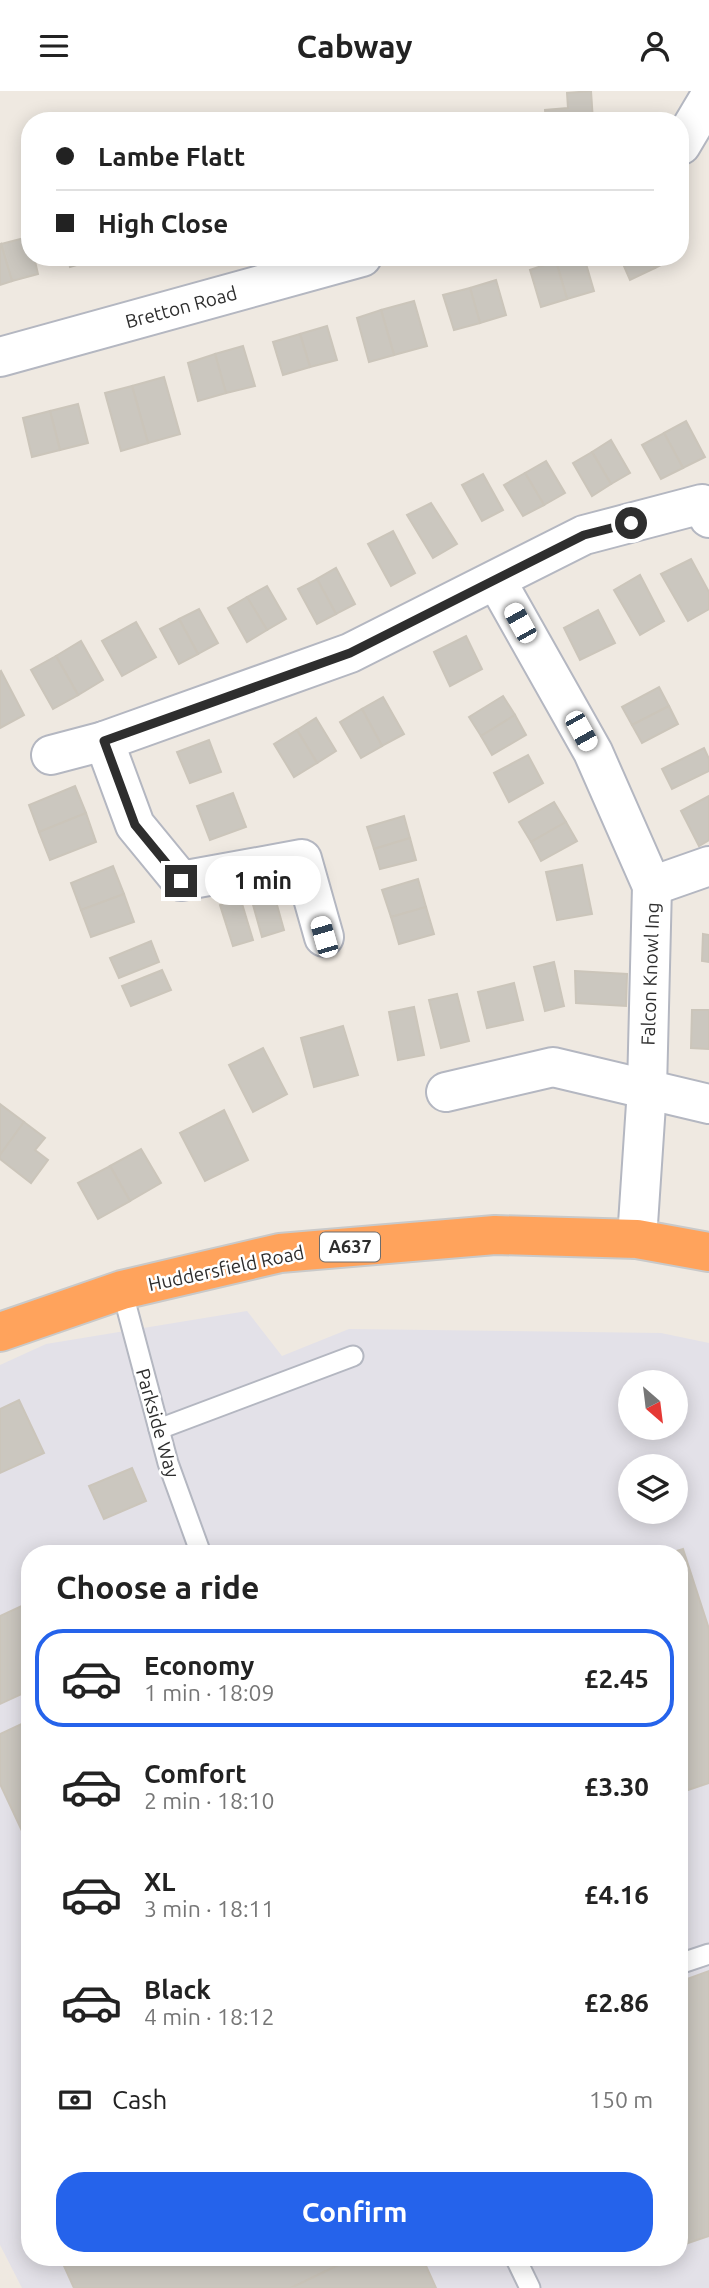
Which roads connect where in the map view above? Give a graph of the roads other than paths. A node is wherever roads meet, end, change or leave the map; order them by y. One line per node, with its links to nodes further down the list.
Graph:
1 (709, 98): 2 (street)
2 (689, 132)
3 (329, 266): 4 (street, Bretton Road)
4 (0, 357)
5 (709, 518): 6 (street)
6 (496, 580): 7 (street); 10 (street, Falcon Knowl Ing)
7 (104, 741): 8 (street); 11 (street)
8 (51, 755)
9 (709, 866): 10 (street)
10 (652, 886): 12 (street, Falcon Knowl Ing)
11 (324, 937)
12 (647, 1089): 13 (street); 14 (street); 15 (street, Falcon Knowl Ing)
13 (446, 1091)
14 (709, 1104)
15 (638, 1239): 16 (highway, Huddersfield Road / A637); 17 (highway, Huddersfield Road / A637)
16 (709, 1252)
17 (122, 1290): 18 (highway, Huddersfield Road / A637); 20 (lane, Parkside Way)
18 (0, 1332)
19 (353, 1356): 20 (lane)
20 (159, 1429): 21 (lane, Parkside Way)
21 (198, 1545)
22 (709, 1954): 23 (lane)
23 (688, 1961)
24 (519, 2266): 25 (lane)
25 (530, 2288)

